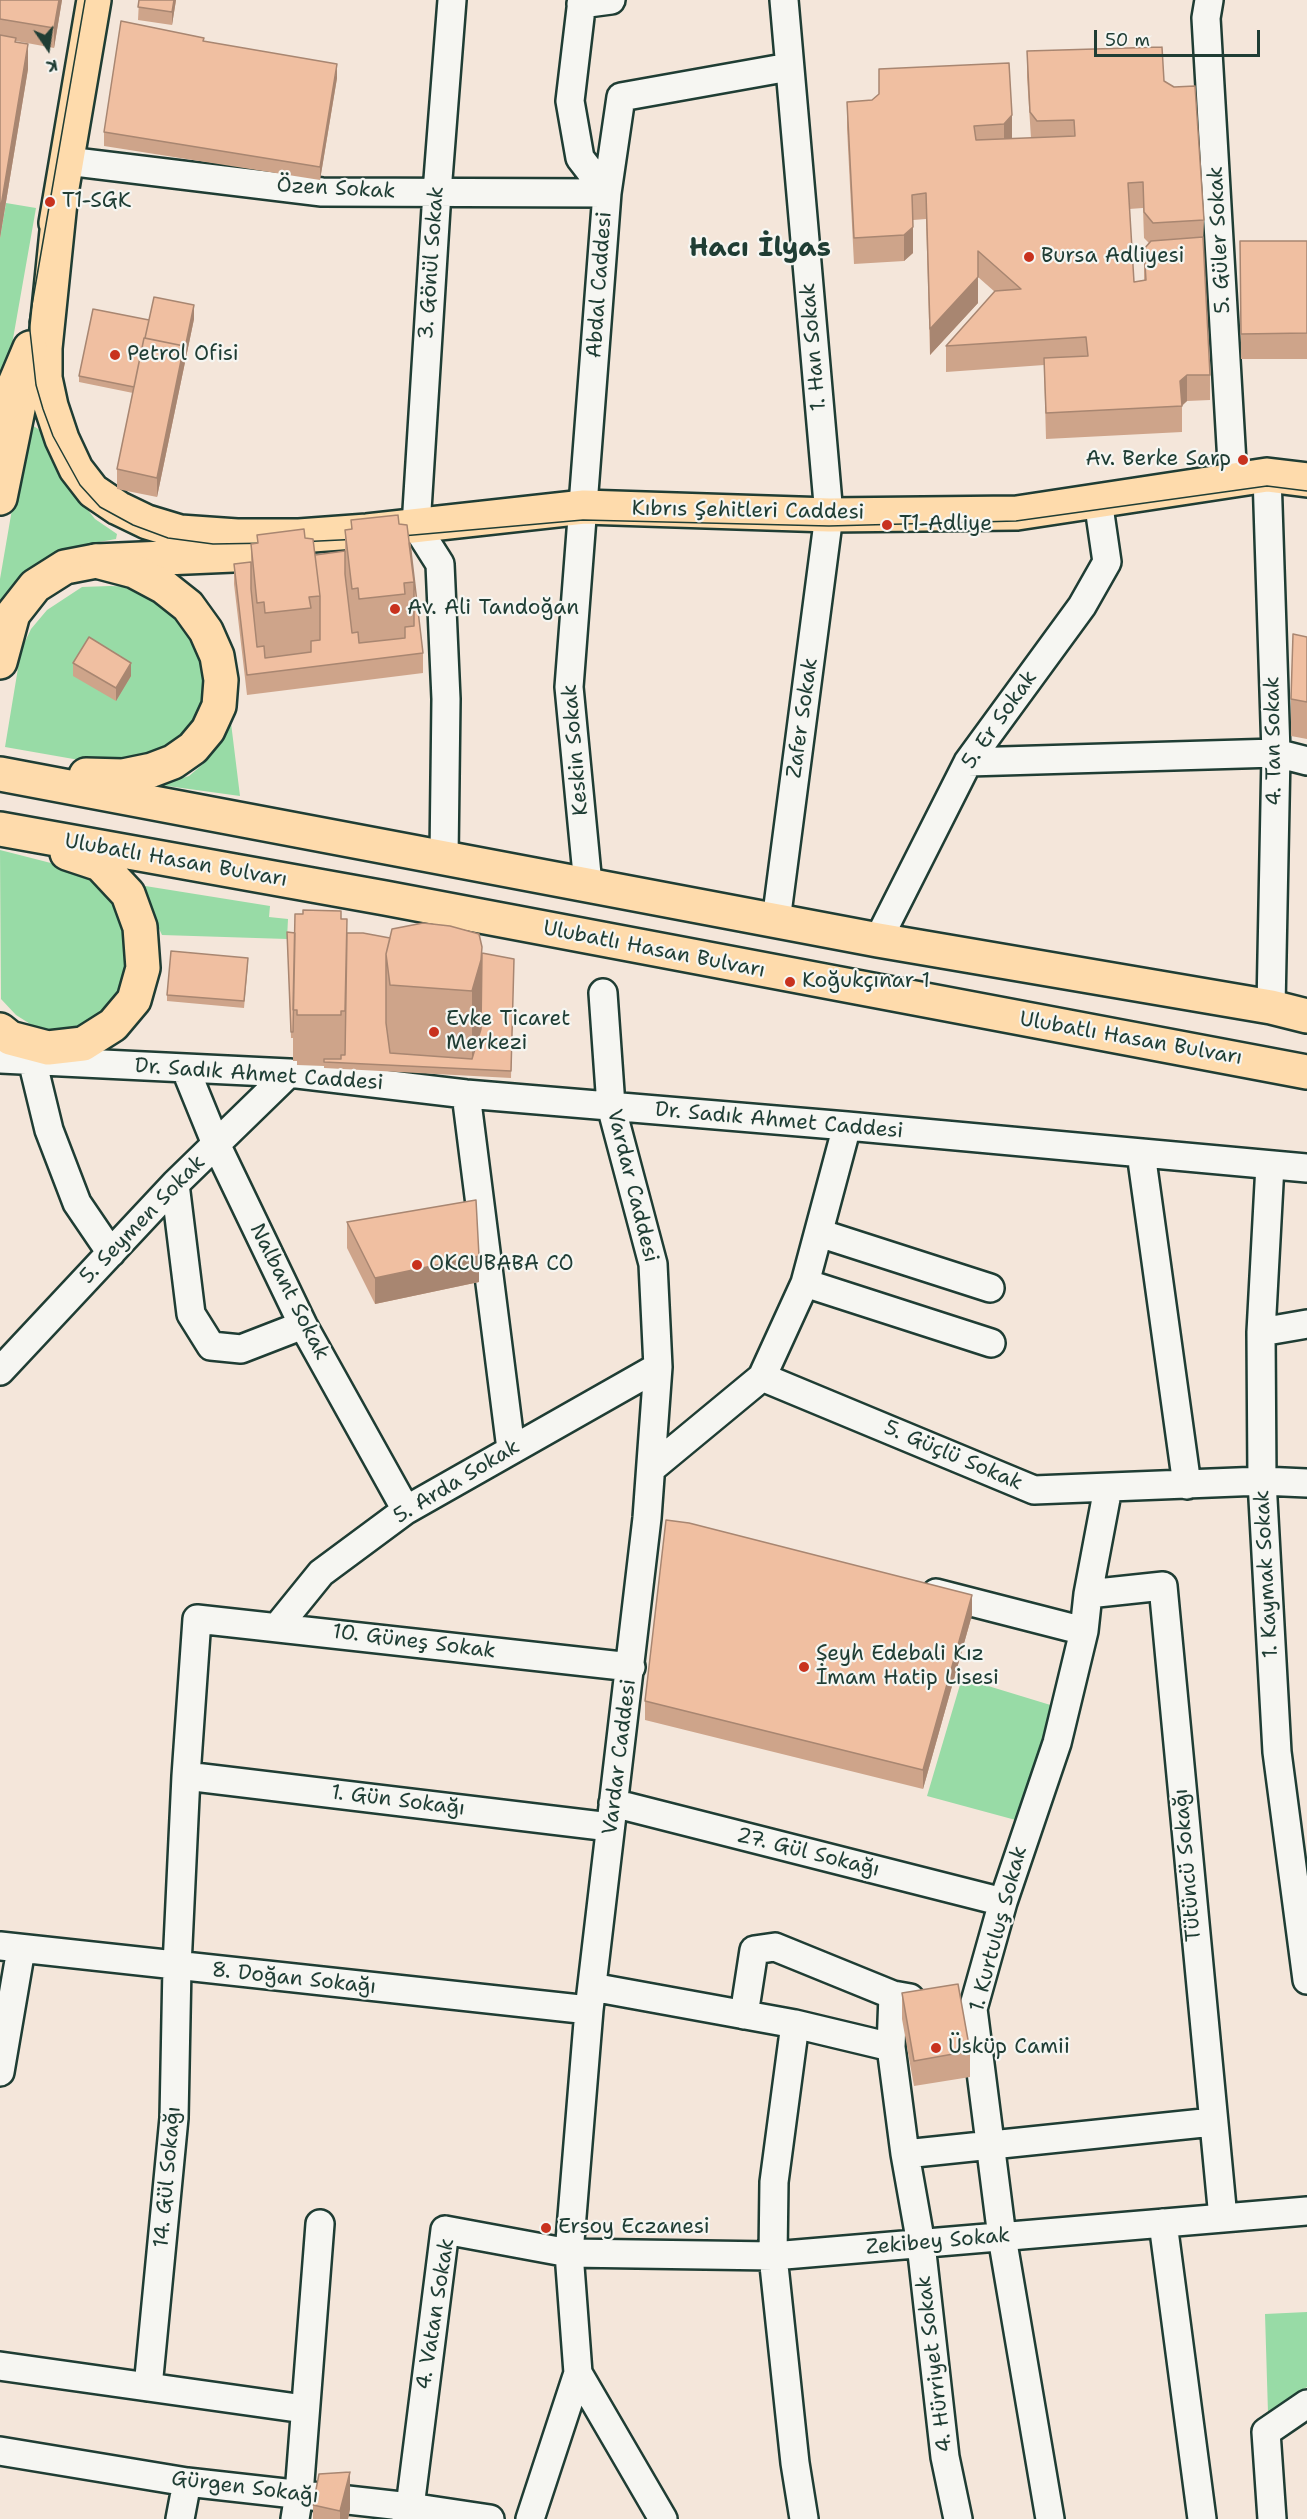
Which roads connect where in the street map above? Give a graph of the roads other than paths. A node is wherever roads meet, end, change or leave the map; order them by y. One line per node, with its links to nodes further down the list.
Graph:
1 (94, 0): 8 (main road)
2 (452, 0): 9 (street, 3. Gönül Sokak)
3 (611, 0): 6 (street)
4 (784, 0): 7 (street, 1. Han Sokak)
5 (1209, 0): 15 (street, 5. Güler Sokak)
6 (582, 2): 10 (street, Abdal Caddesi)
7 (789, 67): 10 (street); 20 (street, 1. Han Sokak)
8 (67, 161): 9 (street, Özen Sokak); 11 (main road)
9 (437, 192): 10 (street, Özen Sokak); 21 (street, 3. Gönül Sokak)
10 (607, 193): 19 (street, Abdal Caddesi)
11 (60, 202): 12 (main road); 22 (main road)
12 (30, 348): 13 (main road); 17 (main road)
13 (0, 408)
14 (1267, 475): 15 (main road, Kıbrıs Şehitleri Caddesi); 16 (main road, Kıbrıs Şehitleri Caddesi); 25 (street, 4. Tan Sokak)
15 (1233, 480): 18 (main road, Kıbrıs Şehitleri Caddesi)
16 (1307, 480)
17 (0, 498)
18 (1098, 500): 20 (main road, Kıbrıs Şehitleri Caddesi); 27 (street, 5. Er Sokak)
19 (584, 507): 20 (main road, Kıbrıs Şehitleri Caddesi); 21 (main road, Kıbrıs Şehitleri Caddesi); 31 (street, Keskin Sokak)
20 (829, 515): 32 (street, Zafer Sokak)
21 (416, 526): 22 (main road, Kıbrıs Şehitleri Caddesi); 30 (street)
22 (367, 531): 23 (main road)
23 (96, 561): 24 (main road); 28 (main road)
24 (0, 662)
25 (1276, 753): 26 (street); 27 (street); 35 (street, 4. Tan Sokak)
26 (1307, 761)
27 (968, 762): 33 (street, 5. Er Sokak)
28 (0, 774): 30 (main road)
29 (0, 830): 37 (main road); 41 (main road, Ulubatlı Hasan Bulvarı)
30 (444, 857): 31 (main road)
31 (588, 885): 32 (main road)
32 (776, 921): 33 (main road)
33 (878, 940): 35 (main road)
34 (603, 993): 44 (street, Vardar Caddesi)
35 (1271, 1007): 36 (main road)
36 (1307, 1016)
37 (0, 1030)
38 (0, 1059): 39 (street, Dr. Sadık Ahmet Caddesi)
39 (32, 1060): 40 (street, Dr. Sadık Ahmet Caddesi); 52 (street)
40 (185, 1068): 42 (street, Dr. Sadık Ahmet Caddesi); 46 (street, Nalbant Sokak)
41 (1307, 1072)
42 (289, 1073): 43 (street, Dr. Sadık Ahmet Caddesi); 46 (street, 5. Seymen Sokak)
43 (466, 1094): 44 (street, Dr. Sadık Ahmet Caddesi); 62 (street)
44 (611, 1106): 45 (street, Dr. Sadık Ahmet Caddesi); 59 (street, Vardar Caddesi)
45 (847, 1126): 47 (street, Dr. Sadık Ahmet Caddesi); 51 (street)
46 (216, 1144): 50 (street, 5. Seymen Sokak); 56 (street, Nalbant Sokak)
47 (1141, 1153): 48 (street, Dr. Sadık Ahmet Caddesi); 66 (street)
48 (1270, 1165): 49 (street, Dr. Sadık Ahmet Caddesi); 57 (street, 1. Kaymak Sokak)
49 (1307, 1168)
50 (175, 1184): 52 (street, 5. Seymen Sokak); 56 (street)
51 (819, 1233): 53 (street); 54 (street)
52 (111, 1252): 60 (street, 5. Seymen Sokak)
53 (806, 1284): 58 (street); 61 (street)
54 (990, 1288)
55 (1307, 1324): 57 (street)
56 (303, 1325): 68 (street, Nalbant Sokak)
57 (1261, 1332): 64 (street, 1. Kaymak Sokak)
58 (992, 1343)
59 (658, 1367): 62 (street, 5. Arda Sokak); 63 (street, Vardar Caddesi)
60 (0, 1371)
61 (762, 1377): 63 (street); 67 (street, 5. Güçlü Sokak)
62 (511, 1449): 68 (street, 5. Arda Sokak)
63 (651, 1468): 74 (street, Vardar Caddesi)
64 (1262, 1481): 65 (street, 5. Güçlü Sokak); 66 (street, 5. Güçlü Sokak); 78 (street, 1. Kaymak Sokak)
65 (1307, 1483)
66 (1187, 1485): 67 (street, 5. Güçlü Sokak)
67 (1108, 1488): 70 (street, 1. Kurtuluş Sokak)
68 (406, 1510): 72 (street, 5. Arda Sokak)
69 (912, 1587): 73 (street)
70 (1088, 1594): 73 (street, 1. Kurtuluş Sokak); 89 (street, Tütüncü Sokağı)
71 (197, 1619): 72 (street, 10. Güneş Sokak); 75 (street, 14. Gül Sokağı)
72 (278, 1626): 74 (street, 10. Güneş Sokak)
73 (1084, 1631): 77 (street, 1. Kurtuluş Sokak)
74 (631, 1667): 76 (street, Vardar Caddesi)
75 (186, 1776): 76 (street, 1. Gün Sokağı); 80 (street, 14. Gül Sokağı)
76 (611, 1815): 77 (street, 27. Gül Sokağı); 83 (street, Vardar Caddesi)
77 (1003, 1902): 84 (street, 1. Kurtuluş Sokak)
78 (1304, 1924): 81 (street, 1. Kaymak Sokak)
79 (10, 1947): 80 (street, 8. Doğan Sokağı); 88 (street)
80 (177, 1966): 83 (street, 8. Doğan Sokağı); 102 (street, 14. Gül Sokağı)
81 (1307, 1980)
82 (892, 1995): 84 (street); 85 (street); 87 (street, 4. Hürriyet Sokak)
83 (590, 1999): 85 (street, 8. Doğan Sokağı); 98 (street, Vardar Caddesi)
84 (954, 2006): 90 (street, 1. Kurtuluş Sokak)
85 (744, 2015): 86 (street, 8. Doğan Sokağı)
86 (795, 2025): 87 (street, 8. Doğan Sokağı); 99 (street)
87 (891, 2047): 91 (street, 4. Hürriyet Sokak)
88 (0, 2072)
89 (1214, 2122): 90 (street); 93 (street, Tütüncü Sokağı)
90 (988, 2144): 91 (street); 96 (street, 1. Kurtuluş Sokak)
91 (905, 2154): 97 (street, 4. Hürriyet Sokak)
92 (1307, 2211): 93 (street, Zekibey Sokak)
93 (1223, 2218): 94 (street, Zekibey Sokak)
94 (1163, 2223): 96 (street, Zekibey Sokak); 116 (street)
95 (320, 2224): 104 (street)
96 (1002, 2237): 97 (street, Zekibey Sokak); 115 (street, 1. Kurtuluş Sokak)
97 (921, 2244): 99 (street, Zekibey Sokak); 114 (street, 4. Hürriyet Sokak)
98 (569, 2253): 99 (street, Zekibey Sokak); 101 (street, Vardar Caddesi); 108 (street, 4. Vatan Sokak)
99 (773, 2256): 113 (street)
100 (0, 2366): 102 (street)
101 (578, 2373): 111 (street, Vardar Caddesi); 112 (street)
102 (148, 2387): 104 (street)
103 (1307, 2406): 117 (street)
104 (304, 2409): 107 (street)
105 (0, 2451): 106 (street, Gürgen Sokağı)
106 (187, 2482): 107 (street, Gürgen Sokağı); 109 (street)
107 (297, 2507): 108 (street, Gürgen Sokağı)
108 (408, 2513): 110 (street, Gürgen Sokağı)
109 (180, 2519)
110 (490, 2519)
111 (530, 2519)
112 (663, 2519)
113 (804, 2519)
114 (958, 2519)
115 (1050, 2519)
116 (1202, 2519)
117 (1272, 2519)

